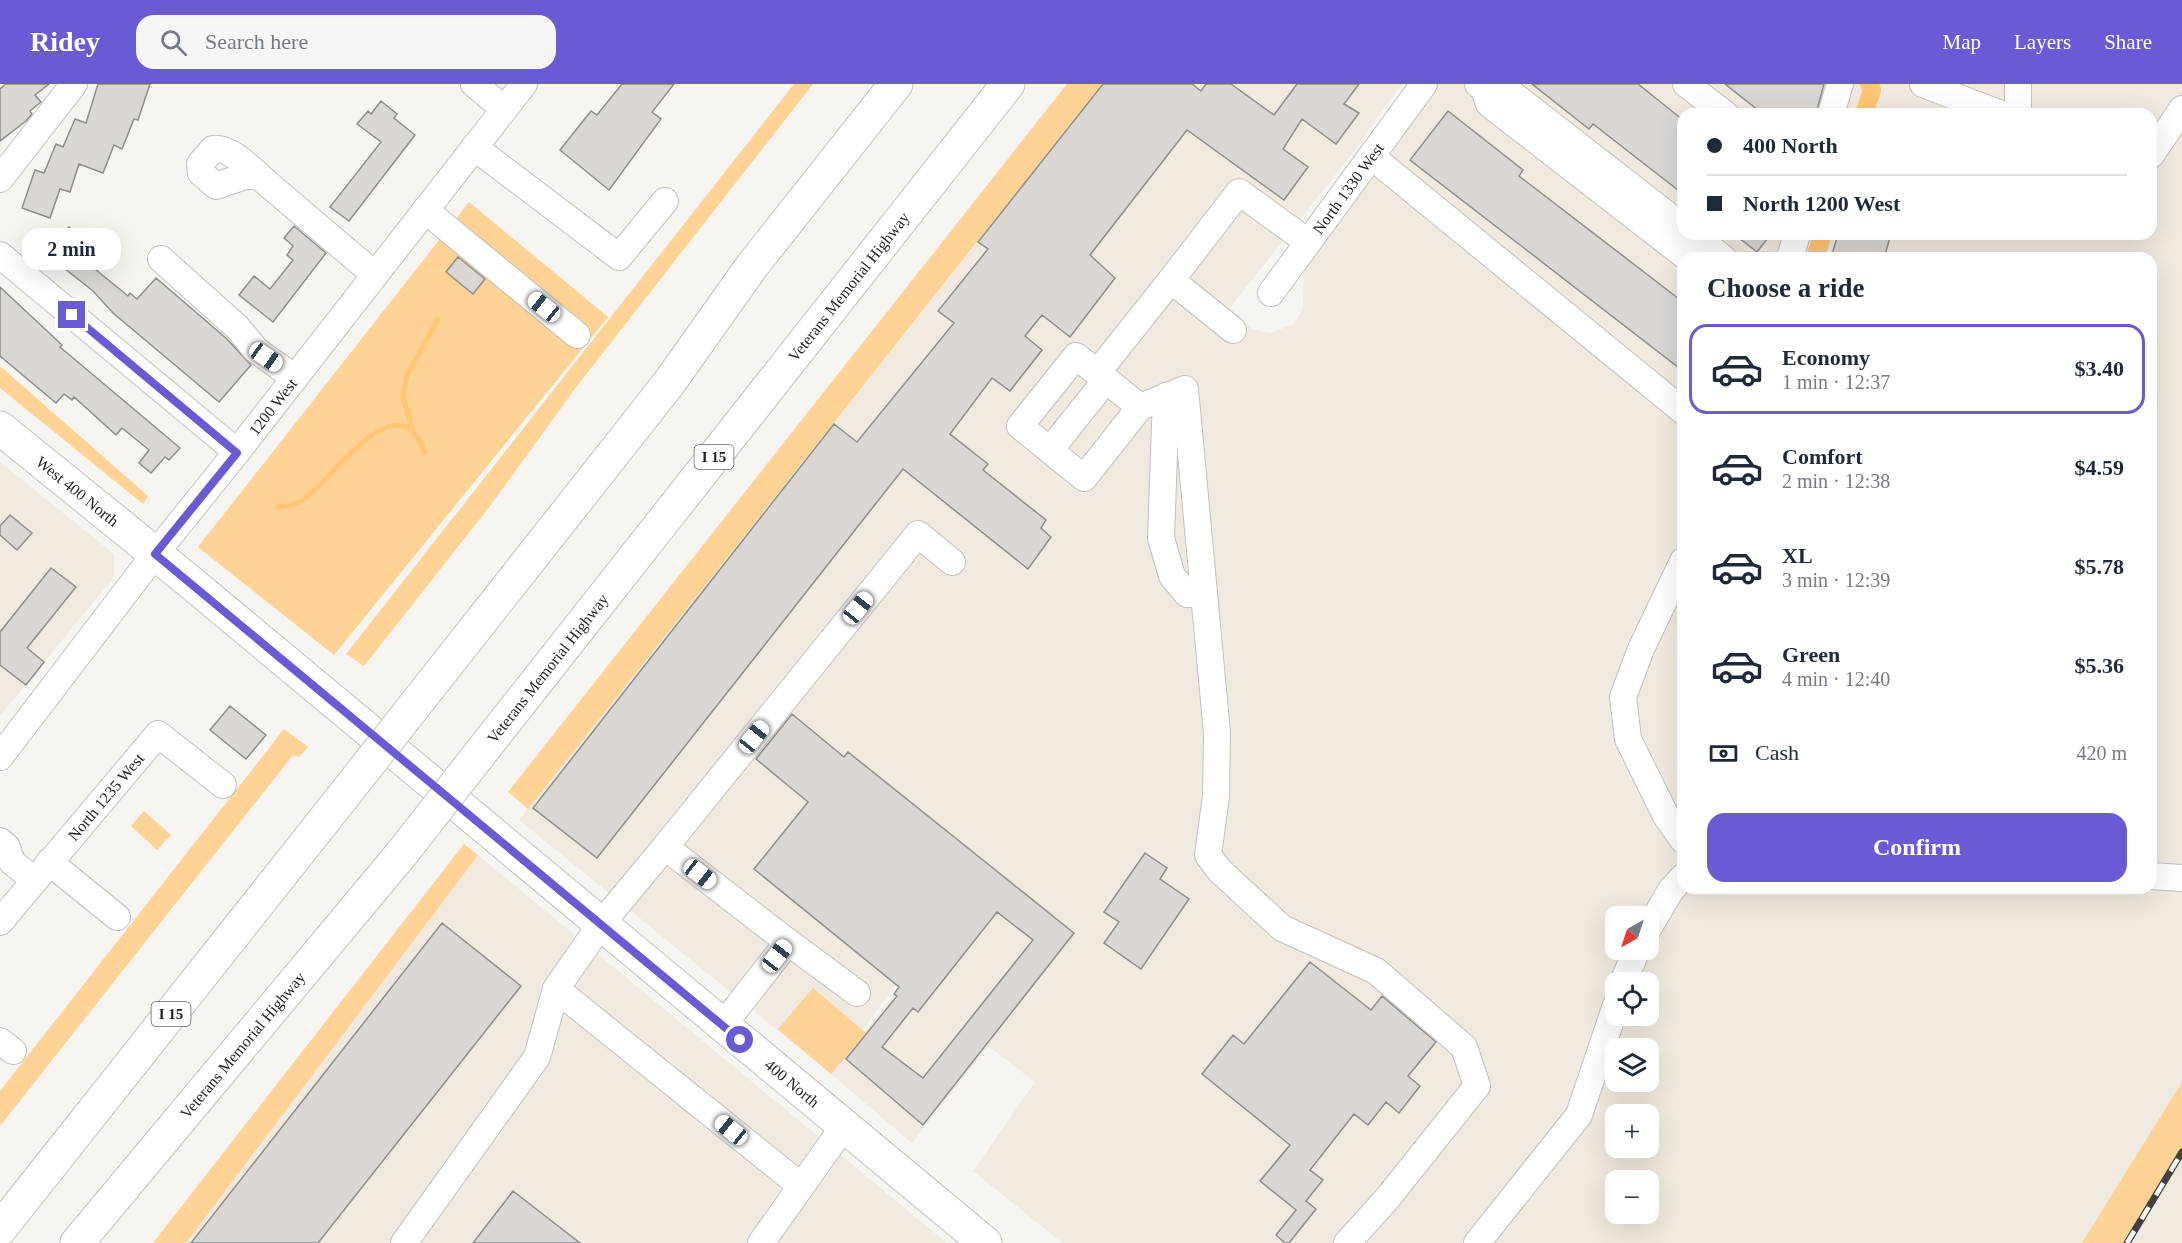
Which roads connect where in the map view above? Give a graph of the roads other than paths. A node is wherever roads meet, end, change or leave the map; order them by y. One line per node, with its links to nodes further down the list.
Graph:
1 (74, 84): 24 (street)
2 (474, 84): 17 (street)
3 (524, 84): 17 (street, 1200 West)
4 (873, 84): 19 (main road)
5 (896, 84): 19 (main road, I 15)
6 (1008, 84): 72 (main road, Veterans Memorial Highway / I 15, bridge)
7 (1424, 84): 22 (street, North 1330 West)
8 (1686, 84): 13 (street)
9 (1840, 84): 14 (street)
10 (1923, 84): 15 (street)
11 (2018, 84): 16 (street)
12 (1481, 87): 27 (street); 30 (street)
13 (1717, 108)
14 (1834, 108)
15 (1985, 108)
16 (2018, 108)
17 (504, 109): 21 (street, 1200 West)
18 (2182, 109): 20 (street)
19 (862, 126): 71 (main road, I 15, bridge)
20 (2157, 146)
21 (474, 147): 25 (street); 26 (street, 1200 West)
22 (1371, 156): 29 (street, North 1330 West); 42 (street)
23 (258, 176): 34 (street)
24 (0, 179)
25 (665, 201)
26 (425, 210): 34 (street, 1200 West); 38 (street)
27 (1677, 222)
28 (1700, 240): 31 (street)
29 (1308, 242): 35 (street); 36 (street, North 1330 West)
30 (1680, 252)
31 (1715, 252)
32 (0, 255): 46 (street)
33 (161, 259): 40 (street)
34 (375, 274): 40 (street, 1200 West)
35 (1171, 280): 37 (street); 39 (street)
36 (1271, 293)
37 (1233, 330)
38 (577, 335)
39 (1102, 376): 43 (street); 45 (street); 45 (street)
40 (295, 378): 46 (street, 1200 West)
41 (1166, 396): 43 (street); 50 (street); 50 (street)
42 (1677, 406)
43 (1140, 407): 45 (street)
44 (0, 428): 47 (main road, West 400 North)
45 (1050, 450)
46 (237, 453): 47 (street, 1200 West)
47 (155, 554): 51 (street, 1200 West); 63 (main road, 400 North)
48 (952, 562): 54 (street)
49 (1677, 574): 53 (street)
50 (1204, 594): 76 (street)
51 (0, 755)
52 (223, 785): 56 (street, North 1235 West)
53 (1677, 832)
54 (665, 847): 63 (street); 64 (street)
55 (4, 855): 56 (street)
56 (41, 871): 61 (street); 62 (street, North 1235 West)
57 (2157, 876): 58 (street)
58 (2182, 878)
59 (1677, 884): 60 (street)
60 (1659, 910)
61 (117, 917)
62 (0, 922)
63 (601, 924): 65 (street); 67 (main road, 400 North)
64 (788, 942): 66 (street); 67 (street)
65 (556, 989): 70 (street); 73 (street)
66 (857, 993)
67 (723, 1025): 69 (main road, 400 North)
68 (1609, 1026): 77 (street)
69 (844, 1126): 70 (street); 75 (main road, 400 North)
70 (801, 1186): 74 (street)
71 (0, 1229)
72 (77, 1243)
73 (404, 1243)
74 (760, 1243)
75 (985, 1243)
76 (1347, 1243)
77 (1477, 1243)

